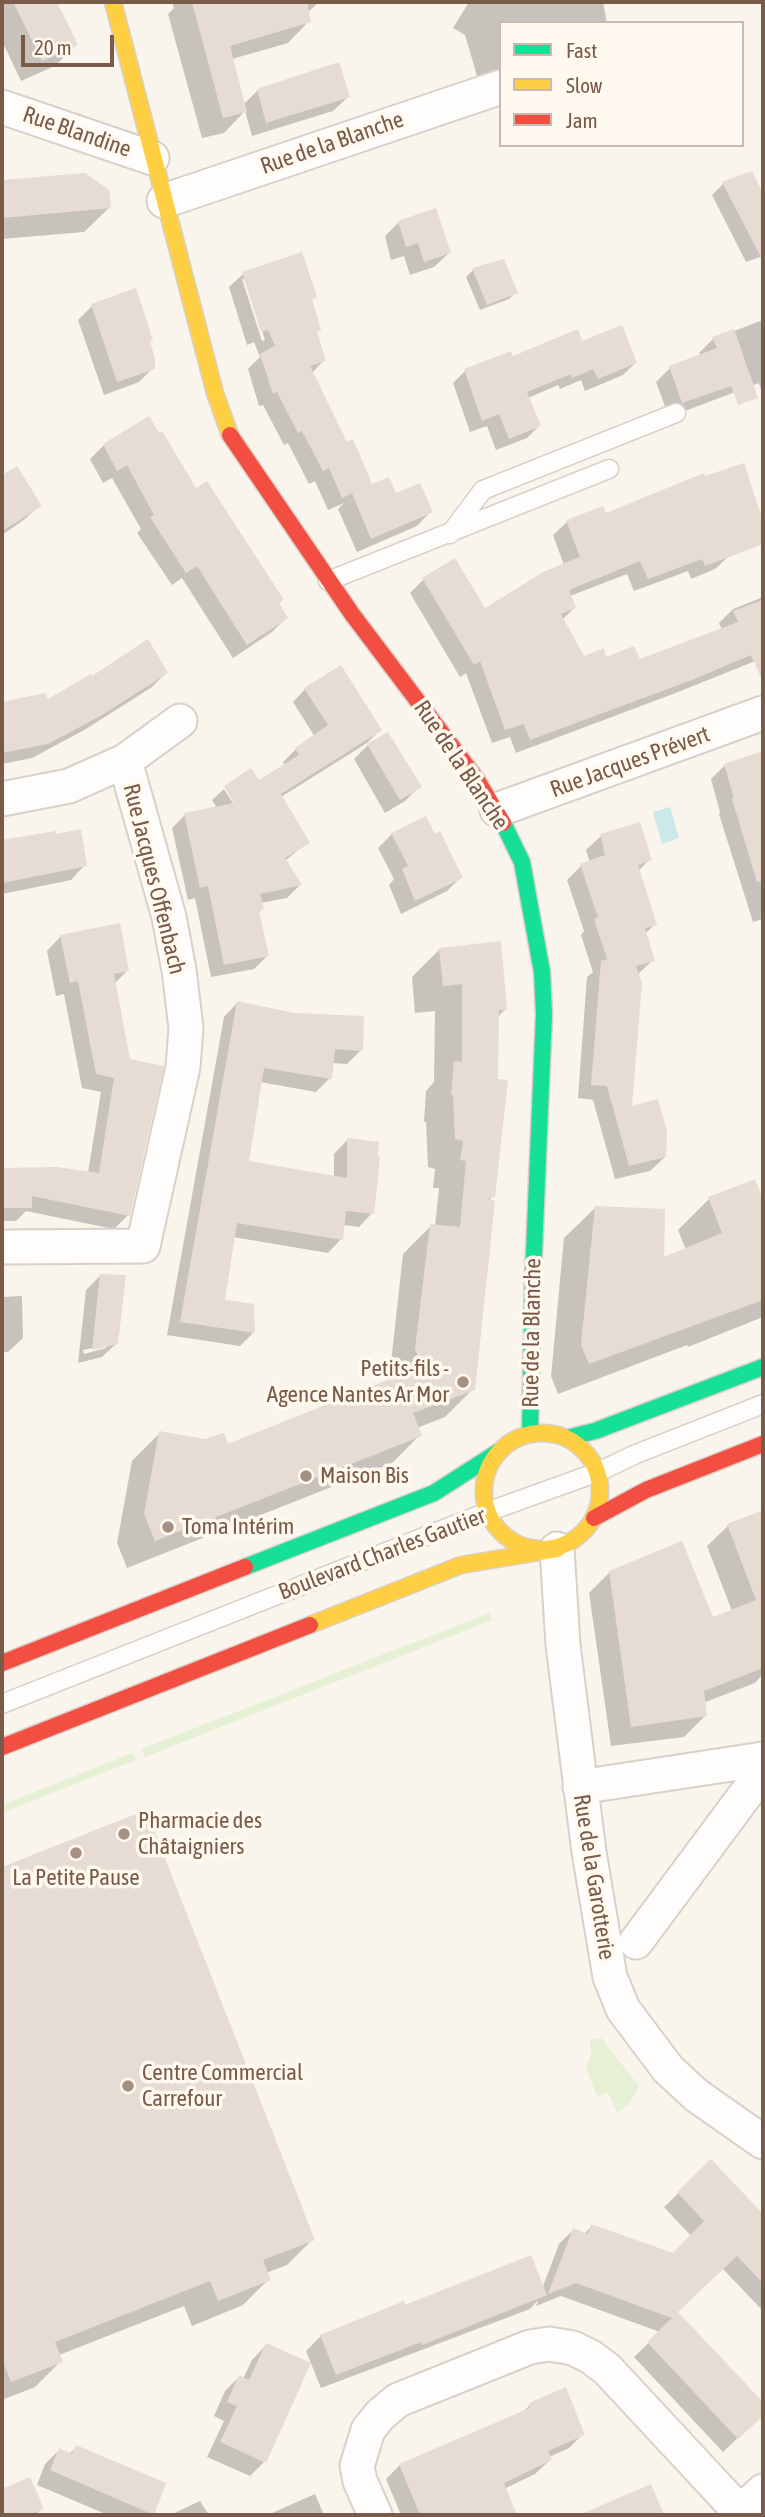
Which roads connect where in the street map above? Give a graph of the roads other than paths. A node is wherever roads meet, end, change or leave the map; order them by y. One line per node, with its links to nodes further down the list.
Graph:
1 (113, 2): 4 (main road, Rue de la Blanche)
2 (499, 88): 5 (street, Rue de la Blanche)
3 (2, 107): 4 (street, Rue Blandine)
4 (152, 158): 5 (main road, Rue de la Blanche)
5 (164, 201): 9 (main road, Rue de la Blanche)
6 (676, 413): 8 (lane)
7 (609, 469): 8 (lane)
8 (450, 534): 9 (lane)
9 (328, 581): 14 (main road, Rue de la Blanche)
10 (763, 713): 14 (street, Rue Jacques Prévert)
11 (180, 721): 12 (street)
12 (125, 761): 13 (street); 15 (street, Rue Jacques Offenbach)
13 (2, 799)
14 (497, 810): 18 (main road, Rue de la Blanche)
15 (2, 1247)
16 (763, 1367): 19 (main road)
17 (763, 1404): 22 (lane, Boulevard Charles Gautier)
18 (530, 1434): 19 (main road); 21 (main road, Boulevard Charles Gautier)
19 (567, 1438): 22 (main road)
20 (763, 1444): 24 (main road)
21 (498, 1452): 23 (main road); 26 (main road, Boulevard Charles Gautier)
22 (598, 1472): 23 (lane, Boulevard Charles Gautier); 24 (main road)
23 (487, 1512): 25 (main road); 27 (lane, Boulevard Charles Gautier)
24 (594, 1518): 25 (main road)
25 (557, 1549): 28 (main road, Boulevard Charles Gautier); 31 (street, Rue de la Garotterie)
26 (2, 1663)
27 (2, 1704)
28 (2, 1747)
29 (763, 1759): 31 (street)
30 (763, 1771): 32 (street)
31 (580, 1787): 33 (street, Rue de la Garotterie)
32 (636, 1942)
33 (763, 2142)
34 (747, 2506): 35 (street)
35 (375, 2515)

